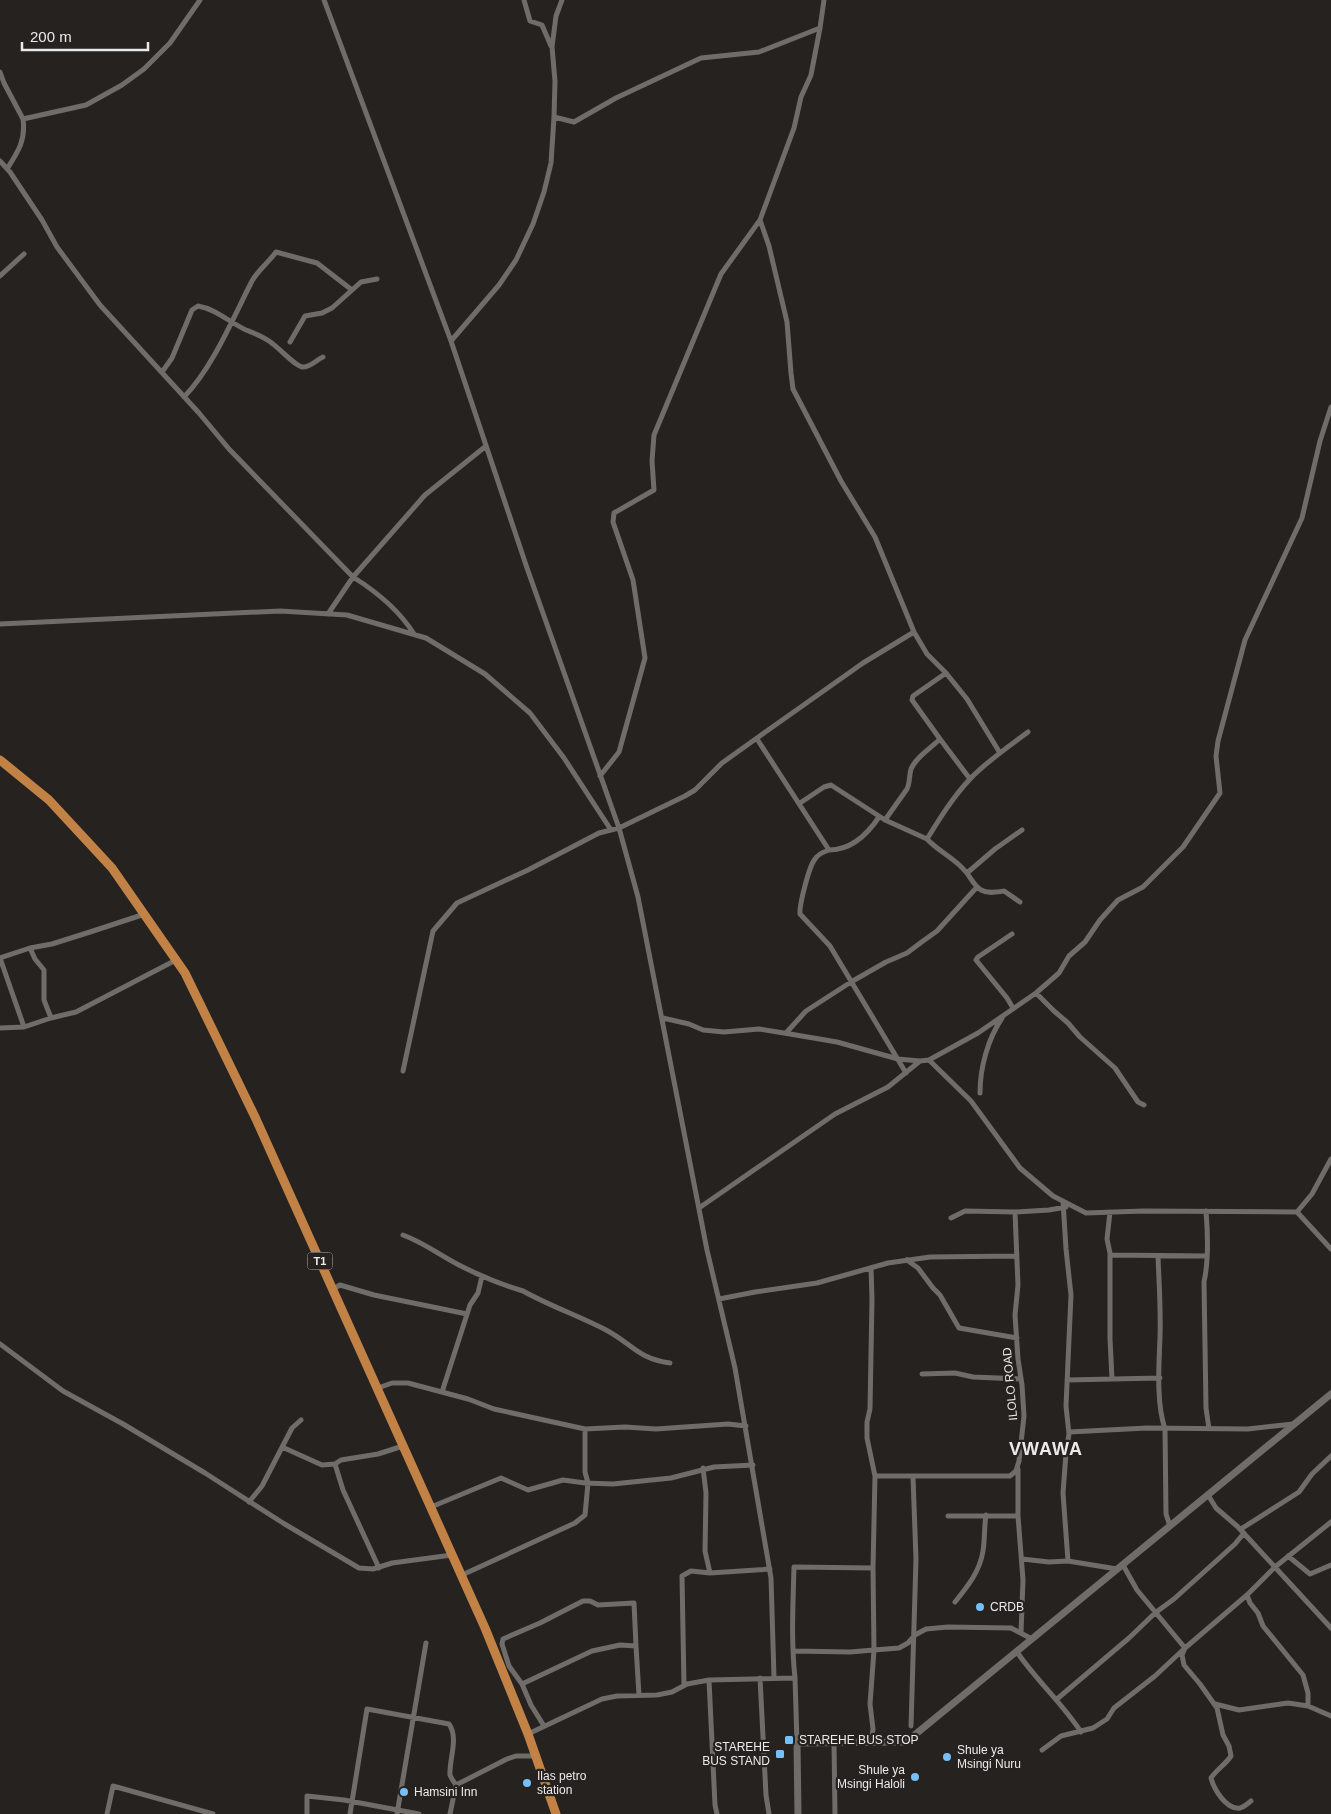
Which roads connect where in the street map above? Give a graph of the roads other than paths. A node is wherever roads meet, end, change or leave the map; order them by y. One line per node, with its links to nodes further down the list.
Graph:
1 (200, 0): 10 (street)
2 (324, 0): 19 (street)
3 (524, 0): 7 (street)
4 (562, 0): 7 (street)
5 (824, 0): 6 (street)
6 (820, 28): 9 (street); 13 (street)
7 (552, 47): 9 (street)
8 (0, 72): 10 (street)
9 (554, 116): 19 (street)
10 (23, 119): 12 (street)
11 (0, 161): 12 (street)
12 (7, 169): 22 (street)
13 (760, 220): 29 (street); 37 (street)
14 (24, 254): 15 (street)
15 (0, 276)
16 (377, 279): 17 (street)
17 (352, 290): 18 (street); 20 (street)
18 (232, 321): 21 (street); 22 (street); 23 (street)
19 (451, 341): 25 (street)
20 (290, 342)
21 (323, 357)
22 (162, 372): 23 (street)
23 (184, 397): 26 (street)
24 (1331, 407): 56 (street)
25 (486, 446): 26 (street); 37 (street)
26 (353, 577): 27 (street); 30 (street)
27 (328, 614): 28 (street); 30 (street)
28 (0, 624)
29 (914, 632): 31 (street); 33 (street)
30 (414, 635): 43 (street)
31 (946, 673): 34 (street); 35 (street)
32 (1028, 732): 35 (street)
33 (757, 739): 39 (street); 42 (street)
34 (940, 739): 38 (street); 41 (street)
35 (1000, 753): 38 (street)
36 (0, 760): 50 (highway, T1)
37 (600, 776): 42 (street)
38 (970, 779): 45 (street)
39 (800, 803): 40 (street); 46 (street)
40 (879, 816): 41 (street); 46 (street)
41 (885, 820): 45 (street)
42 (619, 828): 43 (street); 60 (street)
43 (611, 830): 67 (street)
44 (1022, 830): 47 (street)
45 (928, 839): 47 (street)
46 (828, 850): 55 (street)
47 (967, 874): 48 (street)
48 (977, 887): 49 (street); 55 (street)
49 (1020, 902)
50 (145, 914): 52 (street); 54 (highway, T1)
51 (1012, 934): 57 (street)
52 (30, 948): 53 (street); 59 (street)
53 (0, 958): 61 (street)
54 (176, 960): 59 (street); 88 (highway, T1)
55 (851, 982): 63 (street); 64 (street)
56 (1036, 992): 57 (street); 70 (street)
57 (1013, 1008): 58 (street)
58 (1004, 1015): 65 (street); 69 (street)
59 (50, 1018): 61 (street)
60 (663, 1018): 63 (street); 73 (street)
61 (24, 1027): 62 (street)
62 (0, 1028)
63 (786, 1034): 64 (street)
64 (898, 1059): 66 (street); 68 (street)
65 (929, 1060): 66 (street); 72 (street)
66 (920, 1061): 68 (street)
67 (404, 1071)
68 (906, 1073): 73 (street)
69 (980, 1093)
70 (1144, 1105)
71 (1331, 1159): 77 (street)
72 (1064, 1204): 75 (street); 76 (street); 98 (street)
73 (699, 1208): 89 (street)
74 (1206, 1211): 76 (street); 77 (street); 84 (street)
75 (1015, 1212): 78 (street); 81 (street, ILOLO ROAD)
76 (1110, 1212): 82 (street)
77 (1297, 1212): 80 (street)
78 (951, 1218)
79 (403, 1235): 87 (street)
80 (1331, 1249)
81 (1017, 1256): 85 (street); 91 (street, ILOLO ROAD)
82 (1110, 1256): 83 (street); 96 (street)
83 (1158, 1256): 84 (street); 95 (street)
84 (1207, 1256): 107 (street)
85 (907, 1260): 86 (street); 91 (street)
86 (871, 1268): 89 (street); 116 (street)
87 (482, 1276): 90 (street); 93 (street)
88 (333, 1289): 90 (street); 99 (highway, T1)
89 (719, 1300): 104 (street)
90 (467, 1314): 100 (street)
91 (1017, 1338): 97 (street, ILOLO ROAD)
92 (0, 1344): 120 (street)
93 (670, 1363)
94 (922, 1374): 97 (street)
95 (1160, 1378): 96 (street); 106 (street)
96 (1112, 1379): 98 (street)
97 (1021, 1380): 114 (street, ILOLO ROAD)
98 (1067, 1380): 108 (street)
99 (378, 1388): 100 (street); 109 (highway, T1)
100 (442, 1392): 105 (street)
101 (1331, 1394): 103 (street)
102 (301, 1420): 110 (street)
103 (1296, 1423): 107 (street); 119 (street)
104 (746, 1426): 105 (street); 113 (street)
105 (585, 1429): 118 (street)
106 (1165, 1429): 107 (street); 108 (street); 126 (street)
107 (1209, 1429)
108 (1069, 1432): 131 (street)
109 (404, 1446): 112 (street); 121 (highway, T1)
110 (282, 1447): 112 (street); 120 (street)
111 (1331, 1456): 127 (street)
112 (335, 1464): 135 (street)
113 (753, 1465): 115 (street); 137 (street)
114 (1018, 1466): 117 (street); 124 (street, ILOLO ROAD)
115 (704, 1468): 118 (street); 138 (street)
116 (875, 1476): 117 (street); 136 (street)
117 (913, 1477): 145 (street)
118 (588, 1483): 121 (street); 139 (street)
119 (1208, 1495): 126 (street); 127 (street)
120 (249, 1502): 135 (street)
121 (431, 1507): 128 (highway, T1)
122 (986, 1515): 123 (street); 124 (street); 141 (street)
123 (948, 1516)
124 (1018, 1516): 130 (street, ILOLO ROAD)
125 (1331, 1522): 129 (street)
126 (1170, 1526): 133 (street)
127 (1243, 1531): 134 (street); 142 (street)
128 (453, 1555): 135 (street); 139 (highway, T1)
129 (1288, 1556): 132 (street); 134 (street)
130 (1022, 1559): 131 (street); 144 (street, ILOLO ROAD)
131 (1068, 1561): 133 (street)
132 (1331, 1565)
133 (1120, 1567): 142 (street); 146 (street)
134 (1275, 1567): 140 (street); 143 (street)
135 (379, 1568)
136 (873, 1568): 151 (street); 152 (street)
137 (770, 1569): 138 (street); 155 (street)
138 (710, 1573): 160 (street)
139 (462, 1575): 170 (highway, T1)
140 (1247, 1595): 150 (street); 164 (street)
141 (955, 1602)
142 (1155, 1613): 150 (street); 162 (street)
143 (1331, 1628)
144 (1020, 1633): 145 (street); 146 (street)
145 (915, 1635): 149 (street); 153 (street)
146 (1032, 1639): 154 (street)
147 (426, 1643): 166 (street)
148 (636, 1646): 159 (street); 159 (street); 161 (street)
149 (902, 1646): 151 (street); 153 (street)
150 (1185, 1648): 163 (street); 169 (street)
151 (874, 1650): 152 (street); 172 (street)
152 (794, 1651): 157 (street)
153 (914, 1651): 168 (street)
154 (1017, 1652): 162 (street); 172 (street)
155 (774, 1677): 156 (street); 157 (street)
156 (760, 1678): 158 (street); 188 (street)
157 (795, 1678): 173 (street)
158 (709, 1680): 160 (street); 187 (street)
159 (522, 1684): 167 (street)
160 (684, 1686): 161 (street)
161 (638, 1695): 167 (street)
162 (1057, 1699): 169 (street)
163 (1214, 1703): 164 (street); 178 (street)
164 (1308, 1706): 165 (street)
165 (1331, 1716)
166 (413, 1717): 176 (street); 177 (street); 179 (street)
167 (544, 1726): 170 (street)
168 (911, 1726)
169 (1081, 1732): 174 (street)
170 (528, 1734): 175 (highway, T1)
171 (834, 1742): 172 (street); 173 (street); 190 (street)
172 (871, 1742)
173 (797, 1743): 189 (street)
174 (1042, 1750)
175 (536, 1756): 176 (street); 186 (highway, T1)
176 (456, 1785): 185 (street)
177 (352, 1801): 179 (street); 182 (street); 183 (street)
178 (1251, 1802)
179 (397, 1812): 184 (street)
180 (106, 1814): 181 (street)
181 (213, 1814)
182 (307, 1814)
183 (350, 1814)
184 (419, 1814)
185 (450, 1814)
186 (556, 1814)
187 (717, 1814)
188 (769, 1814)
189 (798, 1814)
190 (835, 1814)

